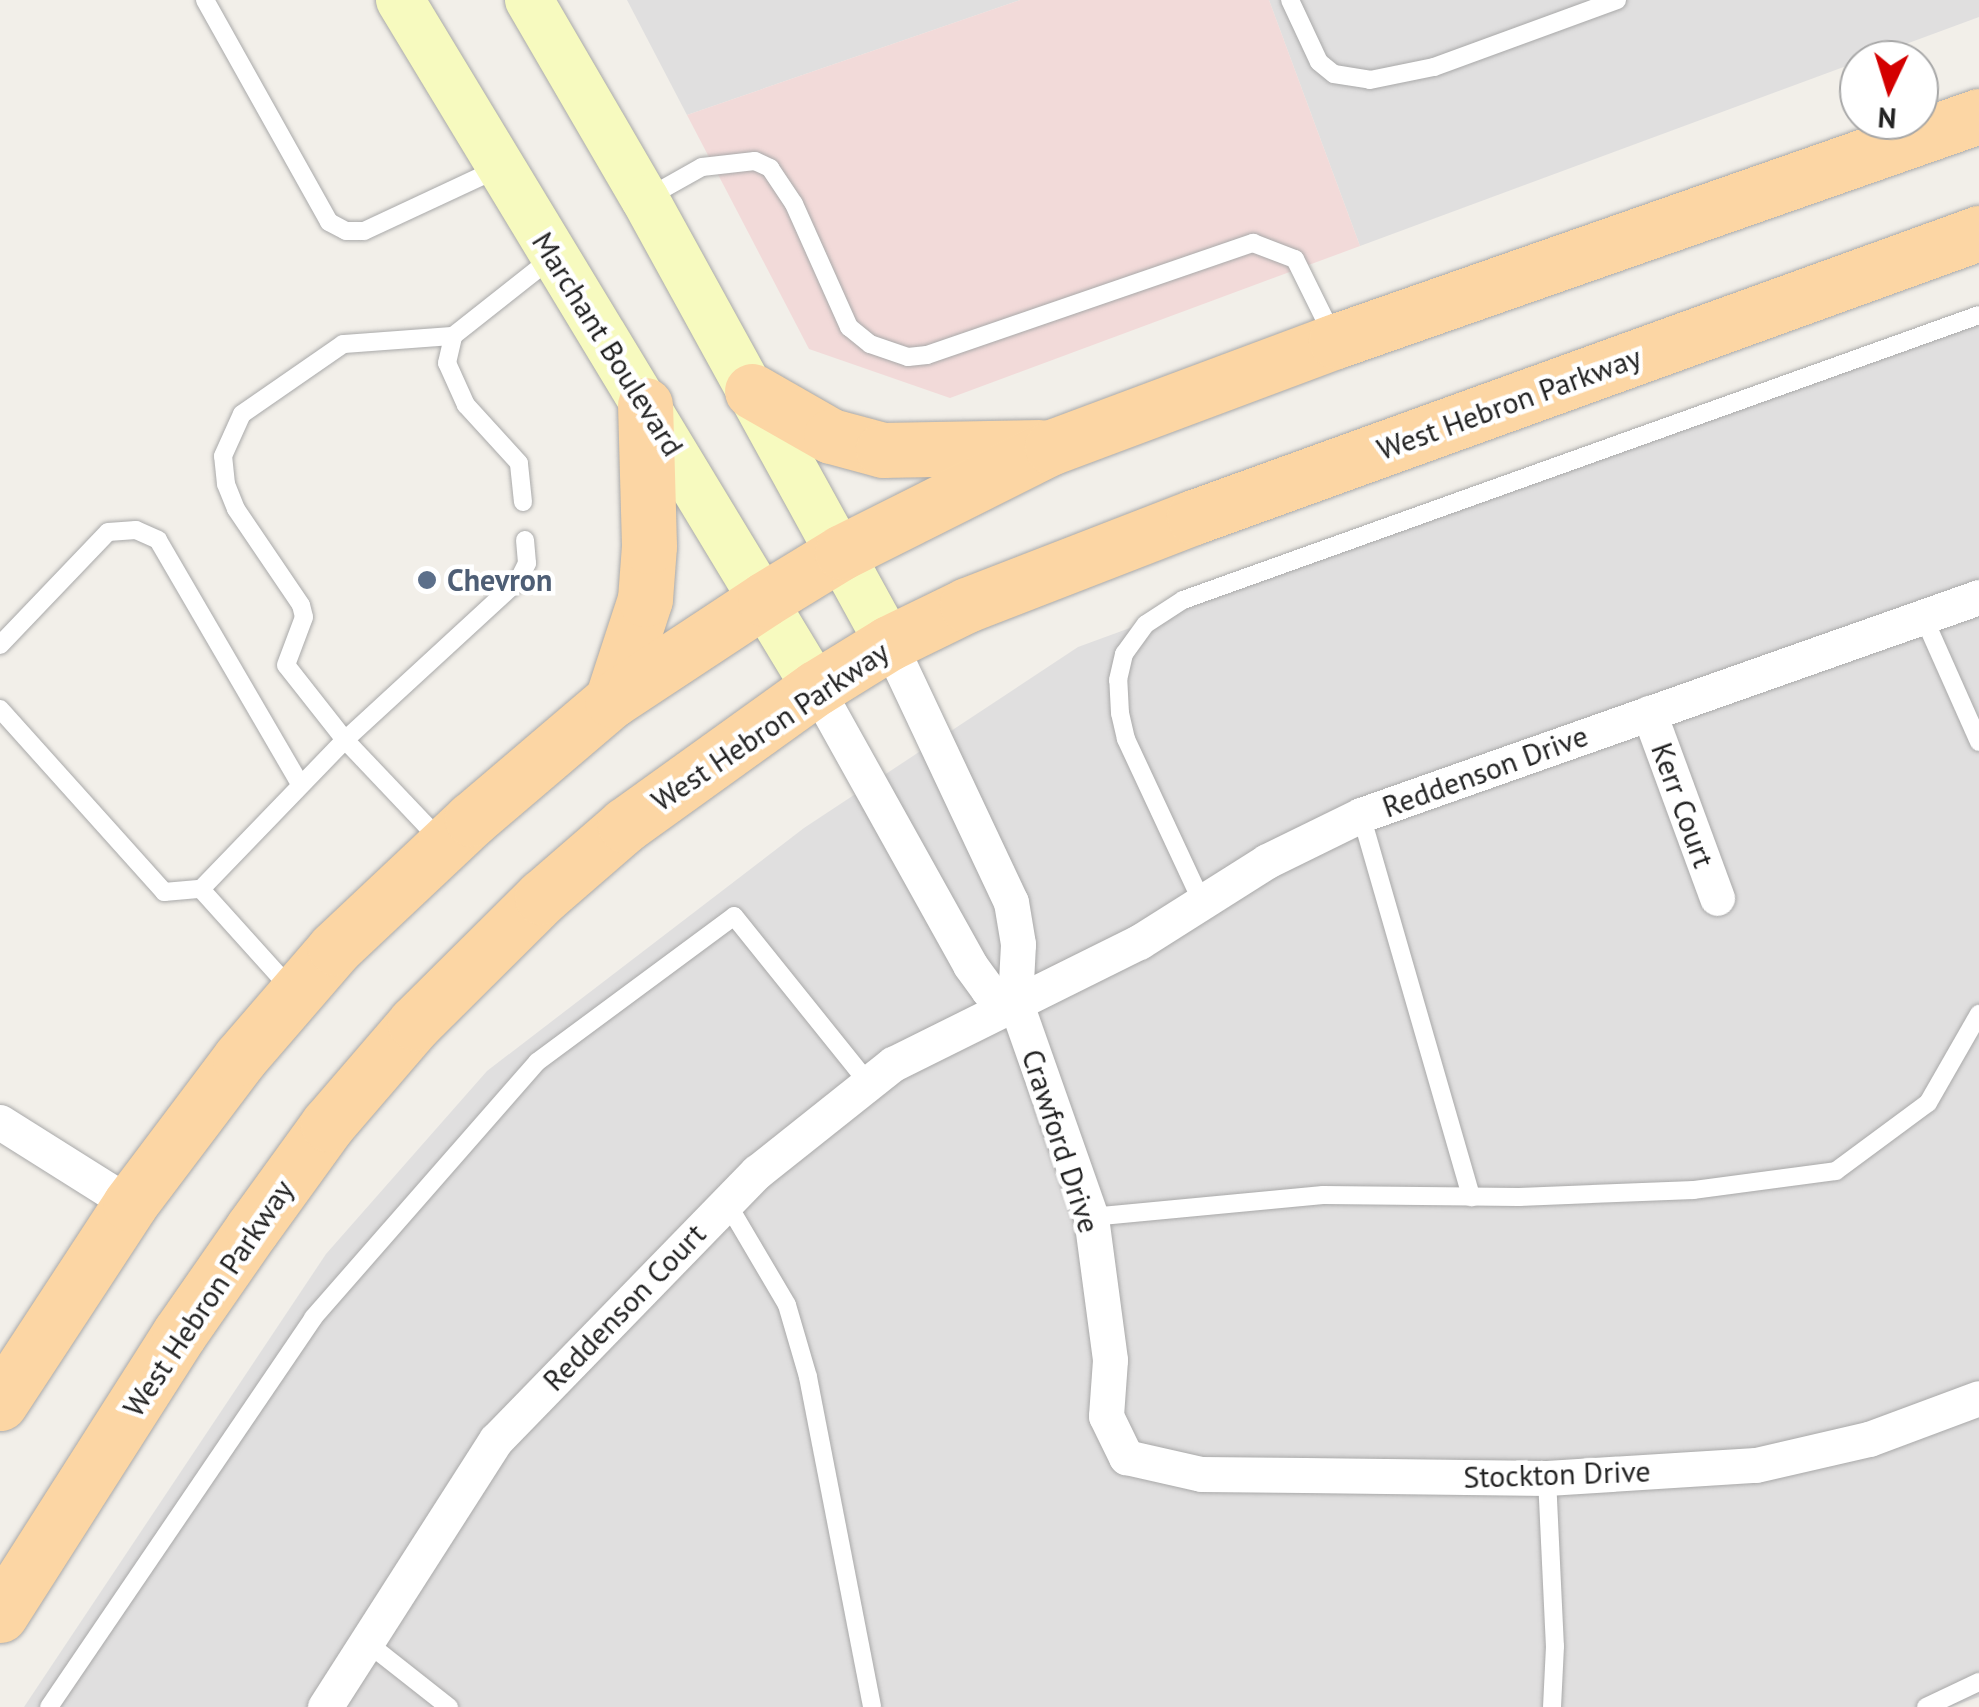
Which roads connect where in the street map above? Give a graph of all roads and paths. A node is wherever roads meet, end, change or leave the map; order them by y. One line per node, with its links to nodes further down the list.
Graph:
1 (205, 0): 7 (lane)
2 (400, 0): 7 (street, Marchant Boulevard)
3 (529, 0): 8 (street)
4 (1290, 0): 5 (lane)
5 (1618, 0)
6 (1979, 116): 13 (main road)
7 (499, 168): 10 (street, Marchant Boulevard)
8 (645, 200): 13 (lane); 14 (street)
9 (1979, 234): 23 (main road, West Hebron Parkway)
10 (554, 257): 12 (lane); 15 (street, Marchant Boulevard)
11 (1979, 315): 36 (lane)
12 (453, 336): 17 (lane); 29 (lane)
13 (1336, 341): 16 (main road)
14 (752, 391): 16 (main road); 19 (street)
15 (645, 405): 21 (street, Marchant Boulevard); 26 (main road)
16 (1052, 447): 19 (main road)
17 (523, 502)
18 (525, 540): 29 (lane)
19 (842, 552): 21 (main road); 23 (street)
20 (1979, 597): 22 (street, Reddenson Drive)
21 (765, 598): 25 (street, Marchant Boulevard); 26 (main road)
22 (1923, 616): 28 (street, Reddenson Drive); 30 (lane)
23 (889, 644): 25 (main road, West Hebron Parkway); 38 (street, Crawford Drive)
24 (0, 646): 31 (lane)
25 (816, 688): 38 (street); 50 (main road, West Hebron Parkway)
26 (612, 700): 33 (main road)
27 (0, 709): 34 (lane)
28 (1649, 712): 32 (street, Reddenson Drive); 35 (street, Kerr Court)
29 (345, 740): 31 (lane); 33 (lane)
30 (1979, 742)
31 (300, 784): 34 (lane)
32 (1361, 815): 36 (street, Reddenson Drive); 42 (lane)
33 (445, 845): 37 (main road)
34 (201, 889): 37 (lane)
35 (1717, 898)
36 (1201, 900): 38 (street, Reddenson Drive)
37 (294, 992): 44 (main road)
38 (1016, 1000): 40 (street, Reddenson Court); 45 (street, Crawford Drive)
39 (1979, 1014): 42 (lane)
40 (869, 1084): 43 (street, Reddenson Court); 53 (lane)
41 (0, 1122): 44 (street)
42 (1472, 1196): 45 (lane)
43 (726, 1203): 51 (street, Reddenson Court); 56 (lane)
44 (130, 1204): 47 (main road)
45 (1091, 1217): 48 (street, Crawford Drive)
46 (1979, 1398): 49 (street, Stockton Drive)
47 (0, 1403)
48 (1126, 1457): 49 (street, Stockton Drive)
49 (1547, 1478): 57 (lane)
50 (0, 1615)
51 (366, 1641): 54 (street, Reddenson Court); 55 (lane)
52 (1979, 1682): 58 (lane)
53 (49, 1707)
54 (325, 1707)
55 (450, 1707)
56 (872, 1707)
57 (1552, 1707)
58 (1926, 1707)

